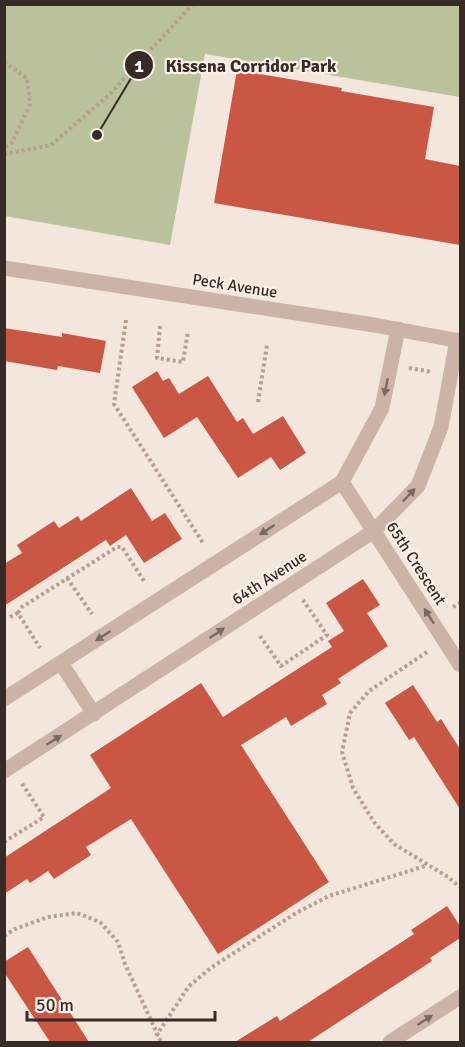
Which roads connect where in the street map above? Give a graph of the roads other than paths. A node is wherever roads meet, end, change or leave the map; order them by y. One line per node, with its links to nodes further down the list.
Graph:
1 (4, 268): 2 (street, Peck Avenue)
2 (398, 329): 3 (street, Peck Avenue); 4 (street, one-way to 4)
3 (459, 341): 5 (street, 64th Avenue, one-way to 3)
4 (342, 482): 5 (street, 65th Crescent); 6 (street, one-way to 6)
5 (374, 531): 7 (street, 65th Crescent, one-way to 5); 9 (street, 64th Avenue, one-way to 5)
6 (61, 663): 8 (street); 9 (street)
7 (460, 665)
8 (4, 699)
9 (94, 714): 10 (street, 64th Avenue, one-way to 9)
10 (4, 771)
11 (460, 997): 12 (street, one-way to 11)
12 (390, 1042)

